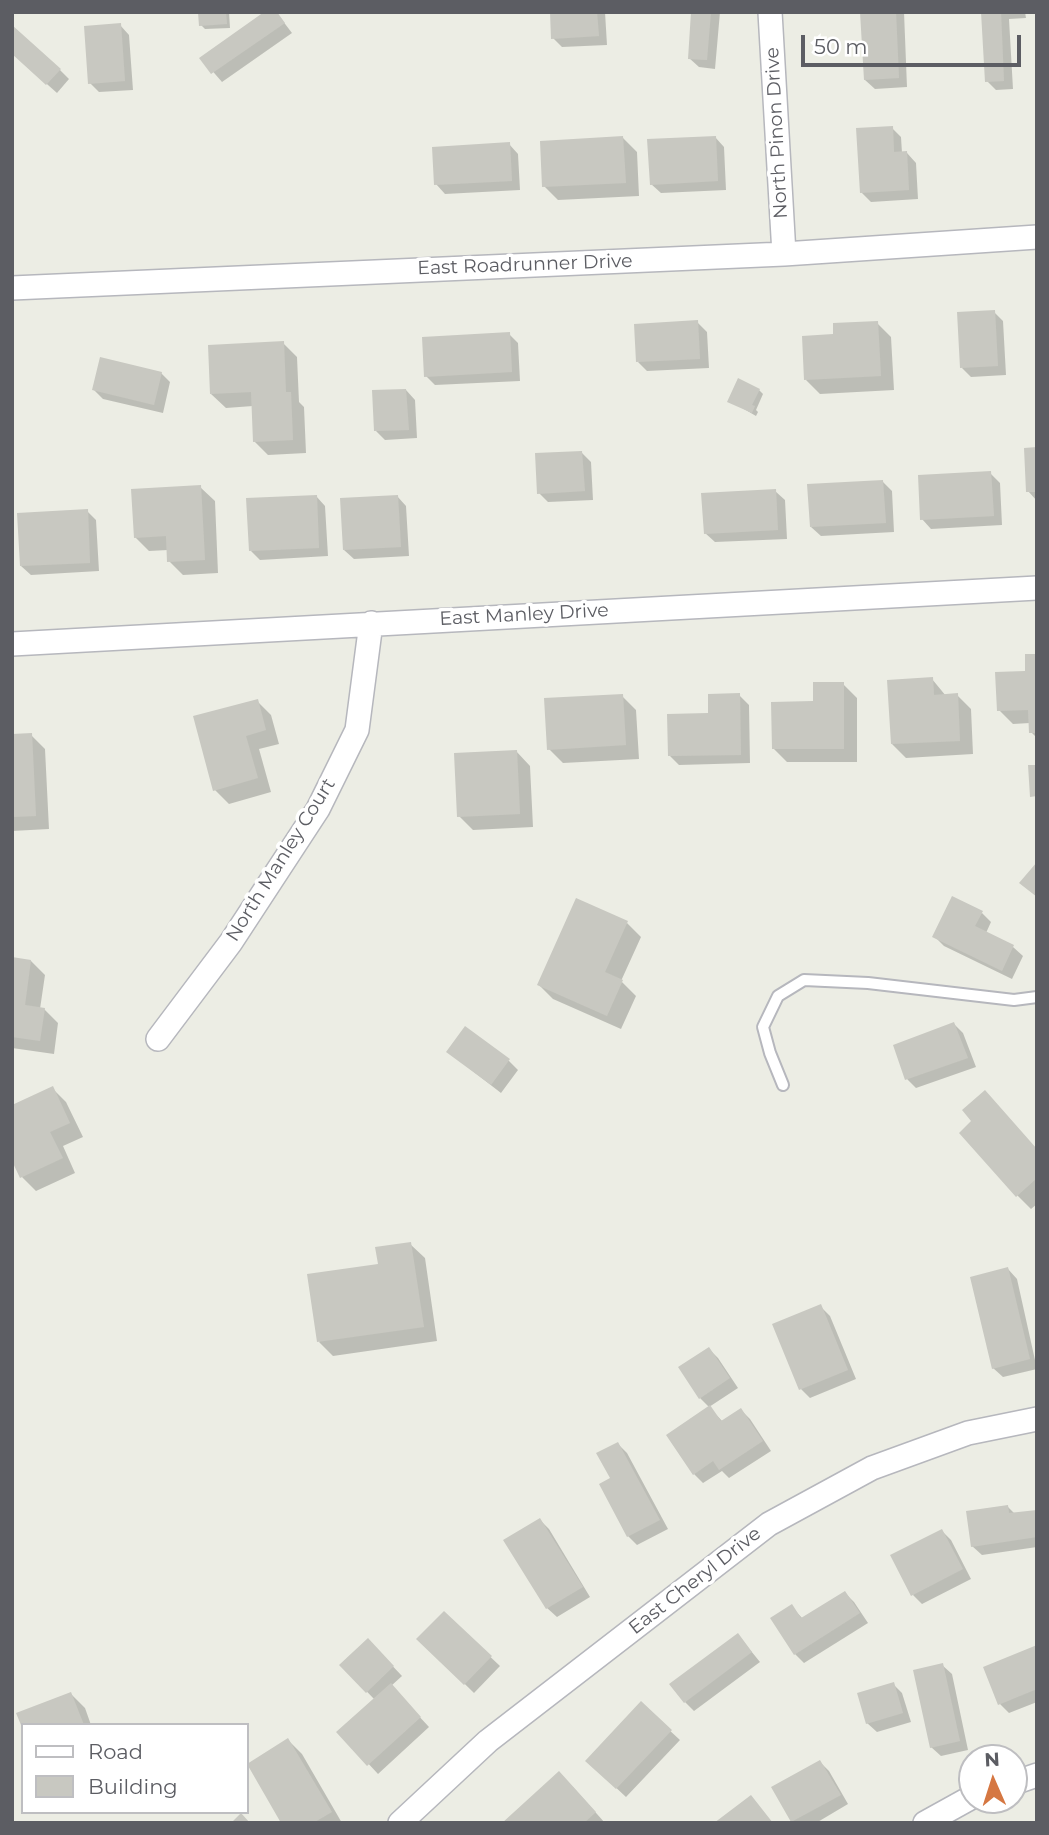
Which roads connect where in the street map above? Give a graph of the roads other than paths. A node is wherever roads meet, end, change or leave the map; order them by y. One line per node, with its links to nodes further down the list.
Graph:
1 (770, 12): 3 (street, North Pinon Drive)
2 (1037, 237): 3 (street, East Roadrunner Drive)
3 (784, 254): 4 (street, East Roadrunner Drive)
4 (12, 288)
5 (1037, 588): 6 (street, East Manley Drive)
6 (371, 623): 7 (street, East Manley Drive); 9 (street, North Manley Court)
7 (12, 644)
8 (1037, 997): 10 (lane)
9 (158, 1040)
10 (783, 1085)
11 (1037, 1419): 13 (street, East Cheryl Drive)
12 (958, 1805): 14 (street)
13 (400, 1823)
14 (925, 1823)

